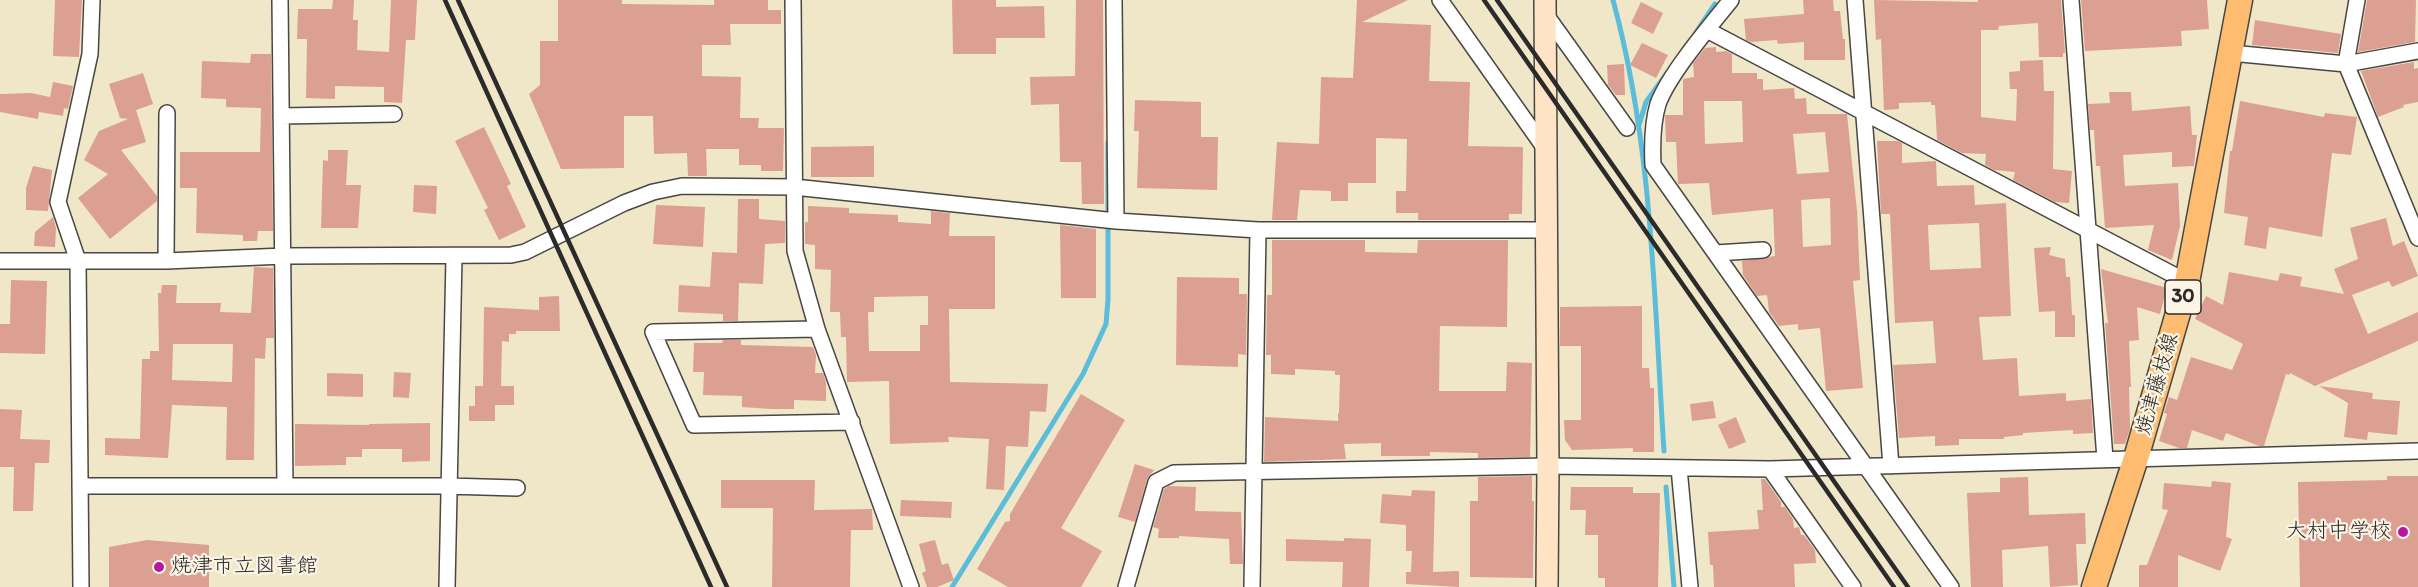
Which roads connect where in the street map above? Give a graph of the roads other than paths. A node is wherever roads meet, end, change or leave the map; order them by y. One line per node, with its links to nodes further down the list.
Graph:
1 (92, 0): 33 (street)
2 (280, 0): 19 (street)
3 (793, 0): 22 (street)
4 (1114, 0): 23 (street)
5 (1440, 0): 21 (street)
6 (1731, 0): 12 (street)
7 (1855, 0): 17 (street)
8 (2071, 0): 26 (street)
9 (2240, 0): 14 (main road, 焼津藤枝線 / 30)
10 (2357, 0): 15 (street)
11 (1542, 5): 20 (street); 21 (street)
12 (1707, 30): 17 (street); 29 (street)
13 (2418, 51): 15 (street)
14 (2231, 53): 15 (street); 35 (main road, 焼津藤枝線 / 30)
15 (2346, 64): 27 (street)
16 (166, 112): 34 (street)
17 (1864, 113): 26 (street); 42 (street)
18 (394, 114): 19 (street)
19 (281, 116): 30 (street)
20 (1627, 128)
21 (1546, 150): 25 (street)
22 (794, 187): 23 (street); 31 (street); 36 (street)
23 (1109, 220): 24 (street)
24 (1257, 230): 25 (street); 46 (street)
25 (1546, 230): 41 (street)
26 (2087, 230): 35 (street); 40 (street)
27 (2418, 238)
28 (1762, 250): 29 (street)
29 (1716, 253): 43 (street)
30 (284, 256): 31 (street); 34 (street); 48 (street)
31 (454, 257): 49 (street)
32 (0, 261): 33 (street)
33 (78, 261): 34 (street); 47 (street)
34 (166, 261)
35 (2187, 282): 39 (main road, 焼津藤枝線 / 30)
36 (817, 329): 37 (street); 37 (street)
37 (852, 422): 53 (street)
38 (2418, 451): 39 (street)
39 (2136, 458): 40 (street); 60 (main road, 焼津藤枝線 / 30)
40 (2105, 459): 42 (street)
41 (1548, 466): 44 (street); 46 (street); 56 (street)
42 (1891, 466): 43 (street)
43 (1866, 467): 45 (street); 59 (street)
44 (1679, 468): 45 (street); 57 (street)
45 (1770, 469): 58 (street)
46 (1253, 470): 54 (street); 55 (street)
47 (80, 486): 48 (street); 51 (street)
48 (285, 486): 49 (street)
49 (448, 486): 50 (street); 52 (street)
50 (516, 488)
51 (81, 587)
52 (447, 587)
53 (911, 587)
54 (1126, 587)
55 (1252, 587)
56 (1546, 587)
57 (1690, 587)
58 (1853, 587)
59 (1951, 587)
60 (2094, 587)

